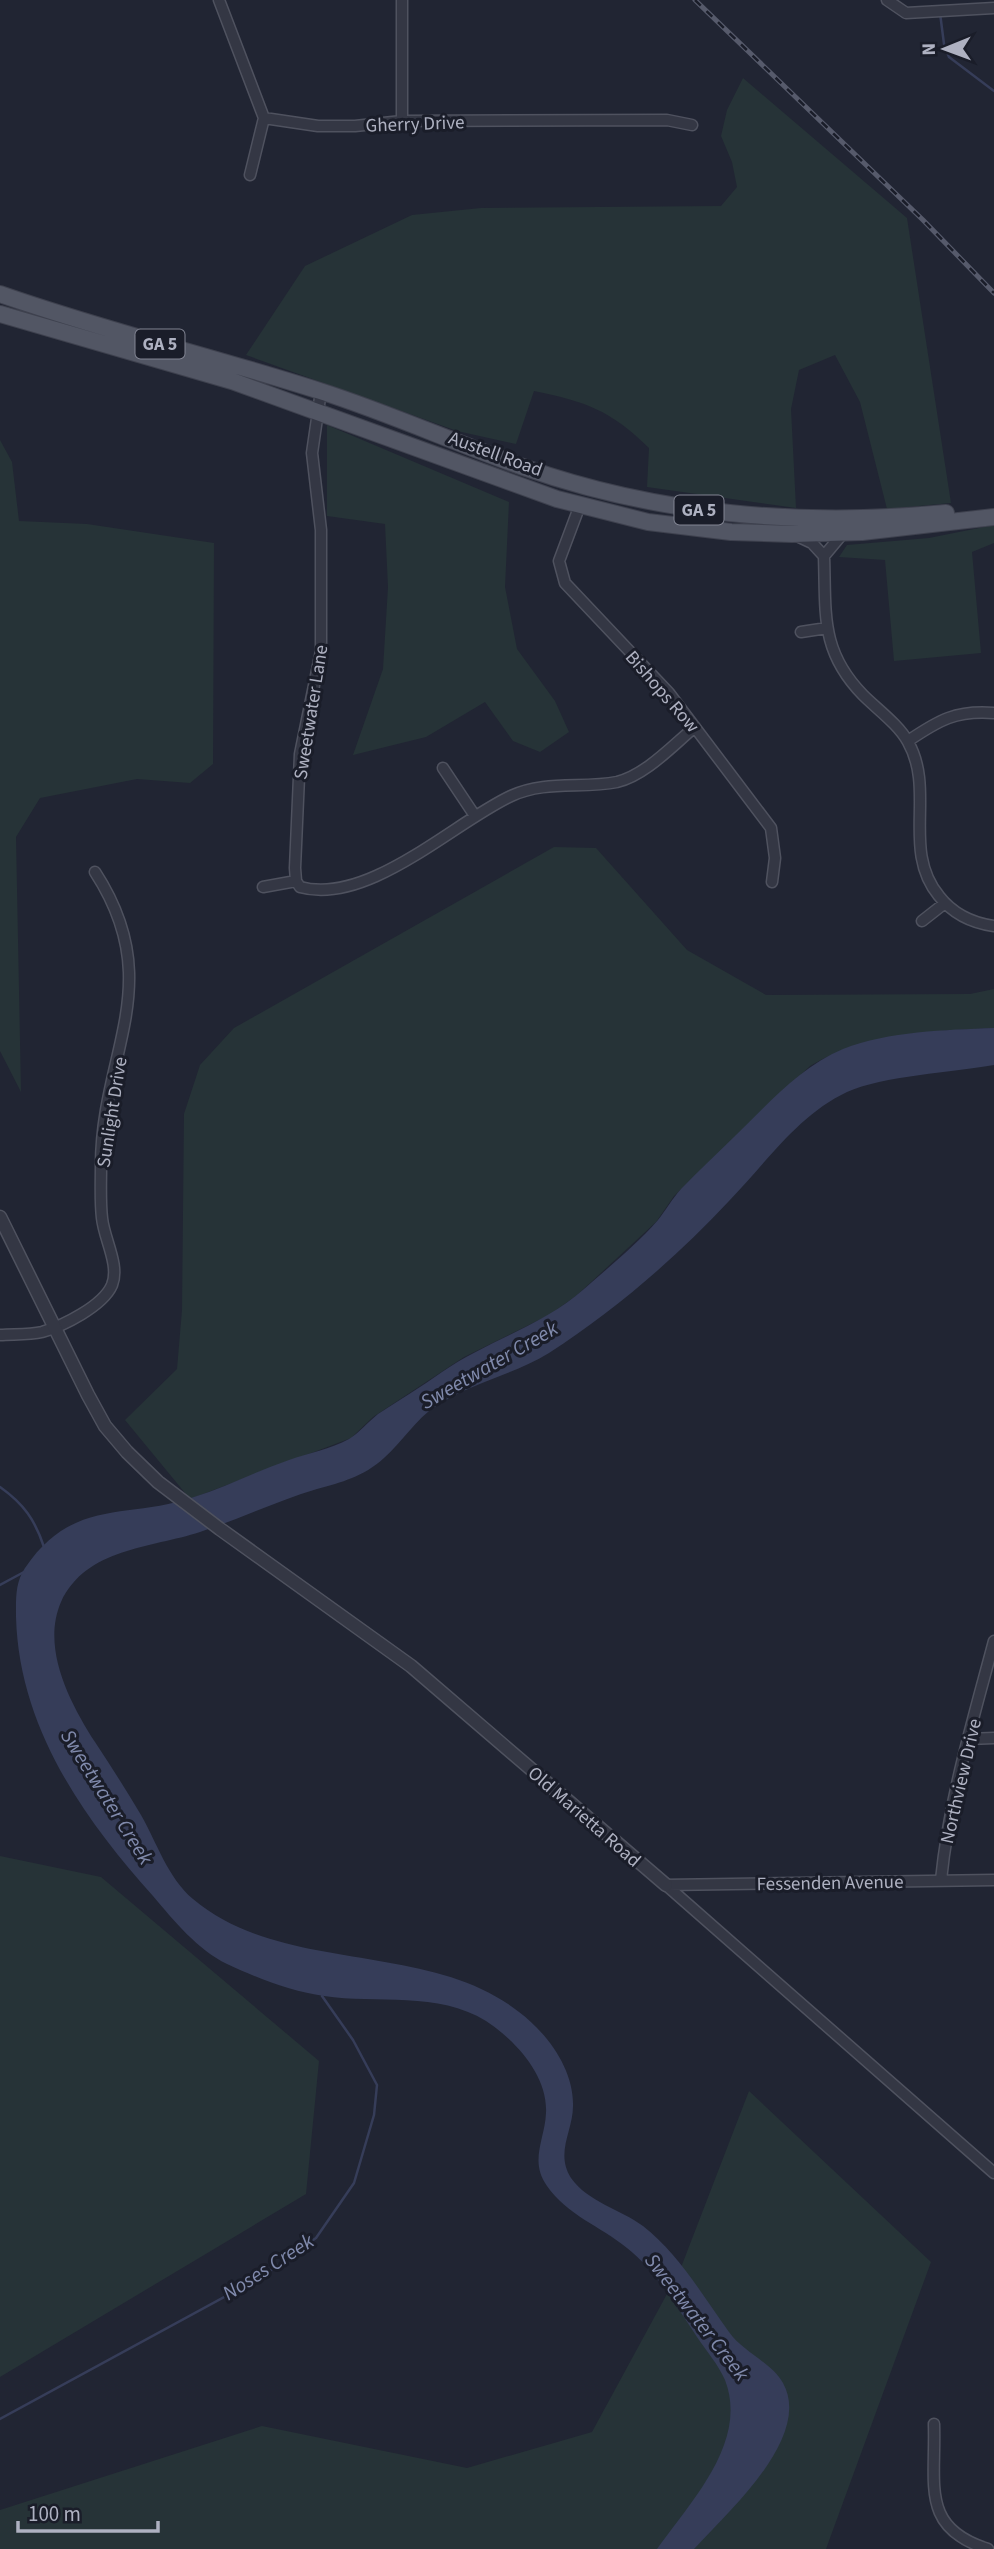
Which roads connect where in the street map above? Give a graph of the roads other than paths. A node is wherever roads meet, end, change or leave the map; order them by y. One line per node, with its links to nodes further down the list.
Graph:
1 (219, 0): 6 (street)
2 (402, 0): 7 (street)
3 (887, 0): 4 (street)
4 (959, 6): 5 (street)
5 (994, 8)
6 (264, 118): 7 (street, Gherry Drive); 9 (street)
7 (402, 121): 8 (street, Gherry Drive)
8 (692, 125)
9 (250, 175)
10 (0, 294): 12 (main road, Austell Road / GA 5)
11 (0, 314): 13 (main road, Austell Road / GA 5)
12 (321, 391): 13 (street, Sweetwater Lane); 15 (main road, Austell Road / GA 5)
13 (318, 411): 14 (main road, Austell Road / GA 5); 28 (street, Sweetwater Lane)
14 (580, 505): 18 (main road, Austell Road / GA 5); 23 (street, Bishops Row)
15 (994, 506)
16 (994, 517): 17 (main road, Austell Road / GA 5)
17 (844, 532): 18 (main road, Austell Road / GA 5); 19 (street)
18 (792, 534): 19 (street)
19 (824, 556): 20 (street)
20 (827, 628): 21 (street); 24 (street)
21 (801, 632)
22 (994, 713): 24 (street)
23 (695, 727): 26 (street); 29 (street, Bishops Row)
24 (908, 741): 31 (street)
25 (443, 768): 26 (street)
26 (475, 816): 28 (street)
27 (95, 872): 35 (street, Sunlight Drive)
28 (296, 881): 30 (street)
29 (772, 881)
30 (262, 887)
31 (944, 903): 32 (street); 33 (street)
32 (922, 921)
33 (994, 926)
34 (0, 1217): 35 (street, Old Marietta Road)
35 (52, 1327): 36 (street, Sunlight Drive); 42 (street, Old Marietta Road)
36 (0, 1335)
37 (994, 1641): 39 (street, Northview Drive)
38 (994, 1738): 39 (street)
39 (968, 1739): 40 (street, Northview Drive)
40 (941, 1880): 41 (street, Fessenden Avenue); 42 (street, Fessenden Avenue)
41 (994, 1880)
42 (666, 1885): 43 (street, Old Marietta Road)
43 (994, 2173)
44 (934, 2424): 45 (street)
45 (988, 2549)

